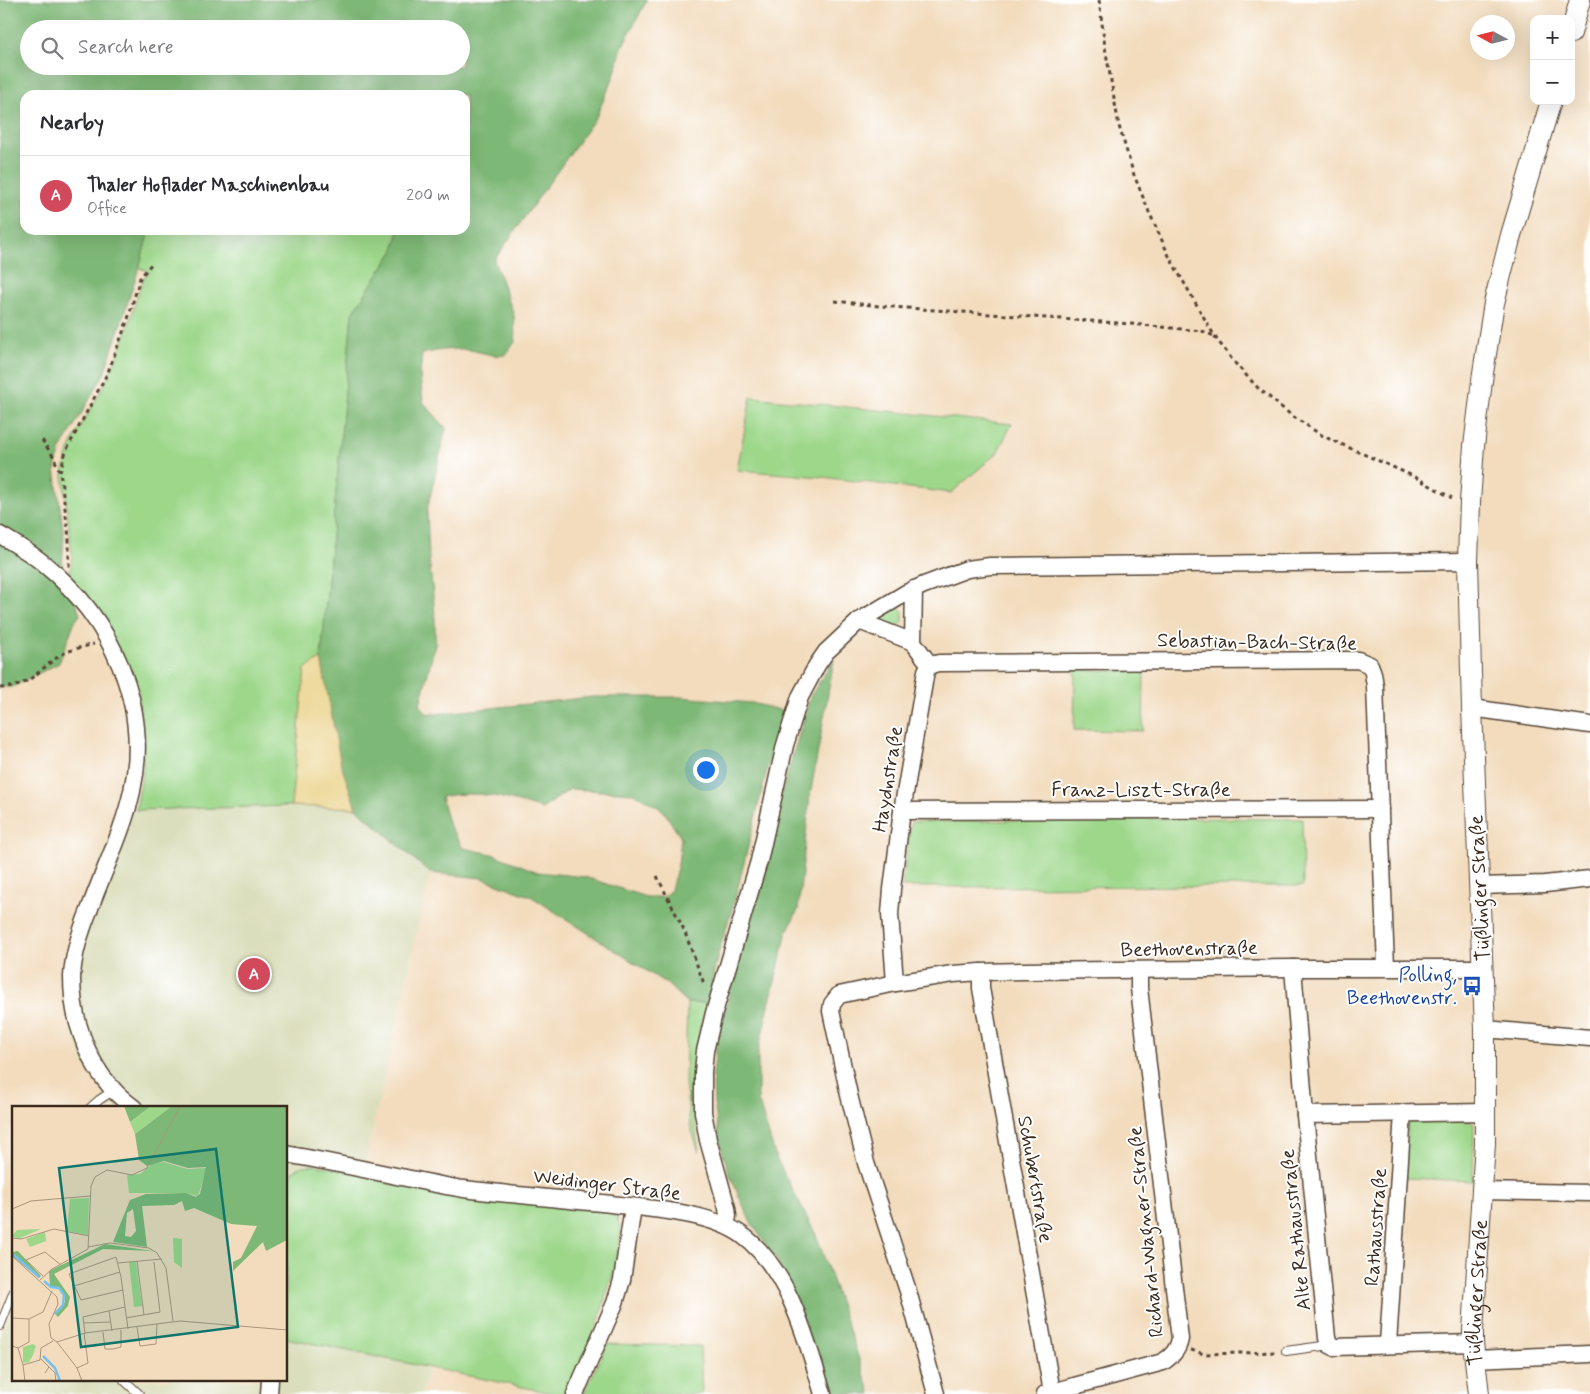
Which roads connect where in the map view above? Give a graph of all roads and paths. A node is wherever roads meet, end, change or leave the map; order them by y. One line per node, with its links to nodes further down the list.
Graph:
1 (1099, 0): 7 (path)
2 (1580, 0): 3 (street)
3 (1575, 18)
4 (1550, 105): 12 (street, Tüßlinger Straße)
5 (152, 263): 9 (path)
6 (835, 300): 7 (path)
7 (1215, 337): 10 (path)
8 (42, 440): 9 (path)
9 (60, 472): 13 (path)
10 (1455, 500)
11 (0, 535): 13 (street)
12 (1468, 561): 14 (street); 20 (street, Tüßlinger Straße)
13 (66, 585): 16 (street)
14 (914, 589): 15 (street); 17 (street)
15 (859, 621): 17 (street); 33 (street)
16 (109, 640): 19 (path); 36 (street)
17 (913, 642): 18 (street)
18 (930, 665): 22 (street, Sebastian-Bach-Straße); 23 (street, Haydnstraße)
19 (0, 688)
20 (1472, 708): 21 (street); 26 (street, Tüßlinger Straße)
21 (1590, 725)
22 (1380, 809): 23 (street, Franz-Liszt-Straße); 27 (street, Sebastian-Bach-Straße)
23 (902, 811): 32 (street, Haydnstraße)
24 (657, 876): 33 (path)
25 (1590, 879): 26 (street)
26 (1479, 886): 29 (street, Tüßlinger Straße)
27 (1386, 967): 28 (street, Beethovenstraße); 29 (street, Beethovenstraße)
28 (1293, 968): 30 (street, Beethovenstraße); 41 (street, Alte Rathausstraße)
29 (1483, 968): 34 (street, Tüßlinger Straße)
30 (1139, 970): 31 (street, Beethovenstraße); 51 (street, Richard-Wagner-Straße)
31 (981, 972): 32 (street, Beethovenstraße); 56 (street, Schubertstraße)
32 (895, 983): 60 (street)
33 (718, 999): 46 (street)
34 (1486, 1029): 35 (street); 39 (street, Tüßlinger Straße)
35 (1590, 1038)
36 (114, 1090): 37 (lane); 38 (street)
37 (92, 1106)
38 (132, 1106)
39 (1486, 1112): 40 (street); 43 (street, Tüßlinger Straße)
40 (1403, 1113): 41 (street); 49 (street, Rathausstraße)
41 (1305, 1115): 50 (street, Alte Rathausstraße)
42 (288, 1154): 45 (street, Weidinger Straße)
43 (1482, 1191): 44 (street); 53 (street, Tüßlinger Straße)
44 (1590, 1193)
45 (633, 1207): 46 (street, Weidinger Straße); 58 (street)
46 (726, 1225): 59 (street, Weidinger Straße)
47 (12, 1296): 48 (lane)
48 (0, 1326)
49 (1388, 1344): 50 (street); 53 (street)
50 (1330, 1345): 52 (lane)
51 (1178, 1346): 52 (path); 56 (street, Richard-Wagner-Straße)
52 (1286, 1351)
53 (1474, 1351): 54 (street); 61 (street, Tüßlinger Straße)
54 (1590, 1354)
55 (126, 1382): 57 (lane)
56 (1049, 1393)
57 (139, 1394)
58 (575, 1394)
59 (823, 1394)
60 (936, 1394)
61 (1479, 1394)

